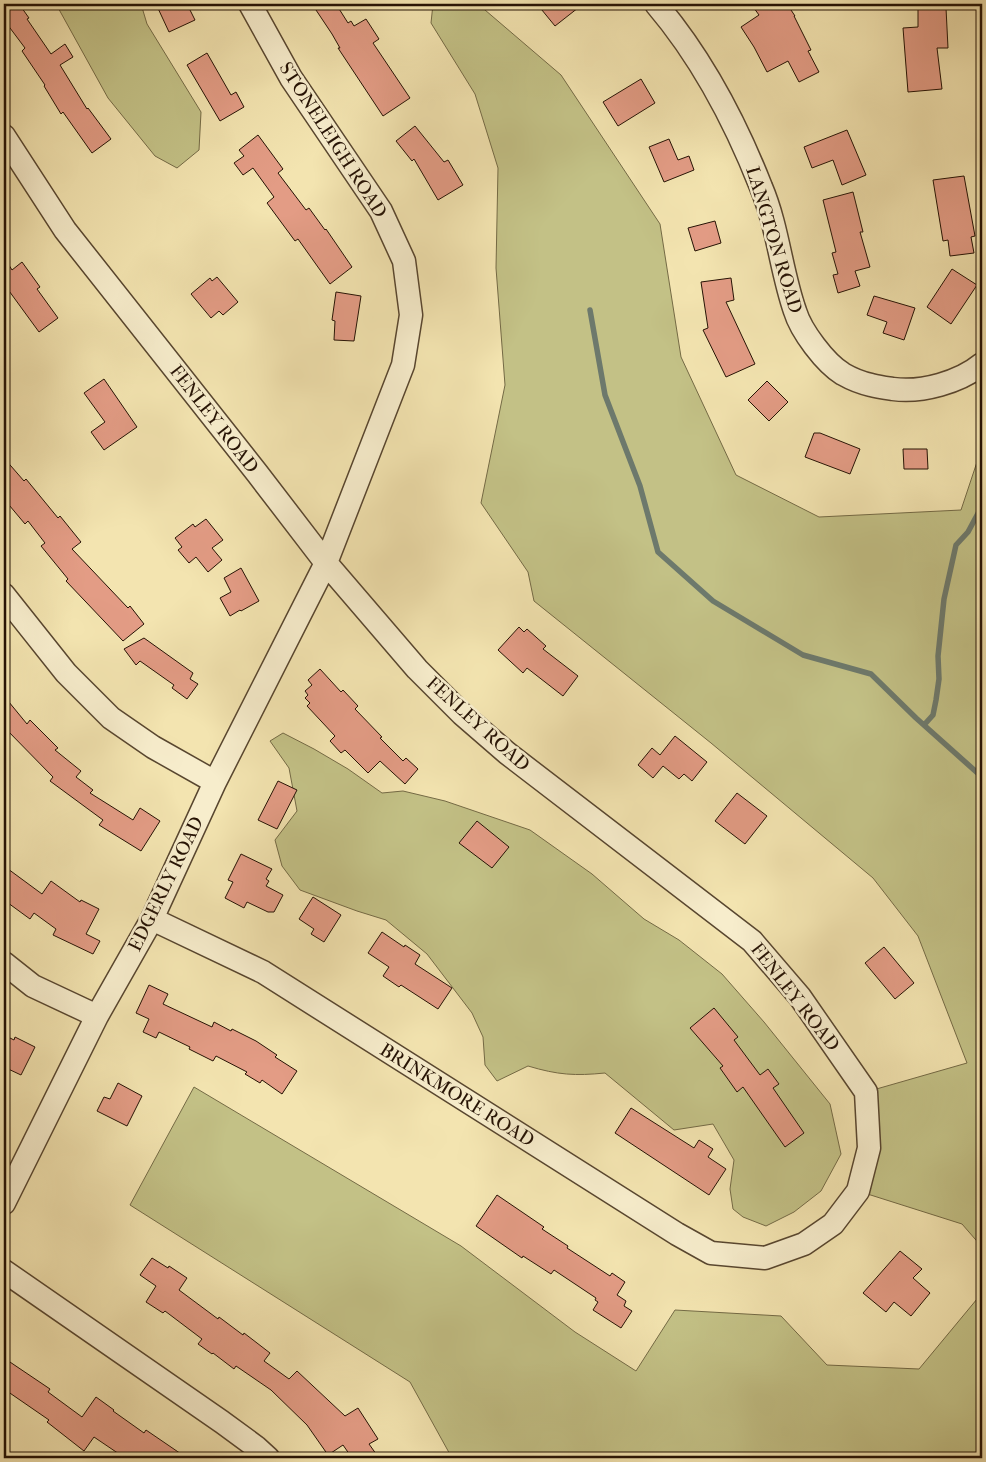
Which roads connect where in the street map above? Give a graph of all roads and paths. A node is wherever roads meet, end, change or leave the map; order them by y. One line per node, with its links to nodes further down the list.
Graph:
1 (250, 4): 5 (street, STONELEIGH ROAD)
2 (656, 4): 4 (street, LANGTON ROAD)
3 (4, 136): 5 (street, FENLEY ROAD)
4 (982, 364)
5 (326, 564): 7 (street, EDGERLY ROAD); 12 (street, FENLEY ROAD)
6 (4, 595): 7 (street)
7 (215, 782): 8 (street, EDGERLY ROAD)
8 (152, 919): 10 (street, EDGERLY ROAD); 12 (street, BRINKMORE ROAD)
9 (4, 963): 10 (street)
10 (97, 1016): 11 (street, EDGERLY ROAD)
11 (4, 1203)
12 (765, 1258)
13 (4, 1271): 14 (street)
14 (268, 1458)

